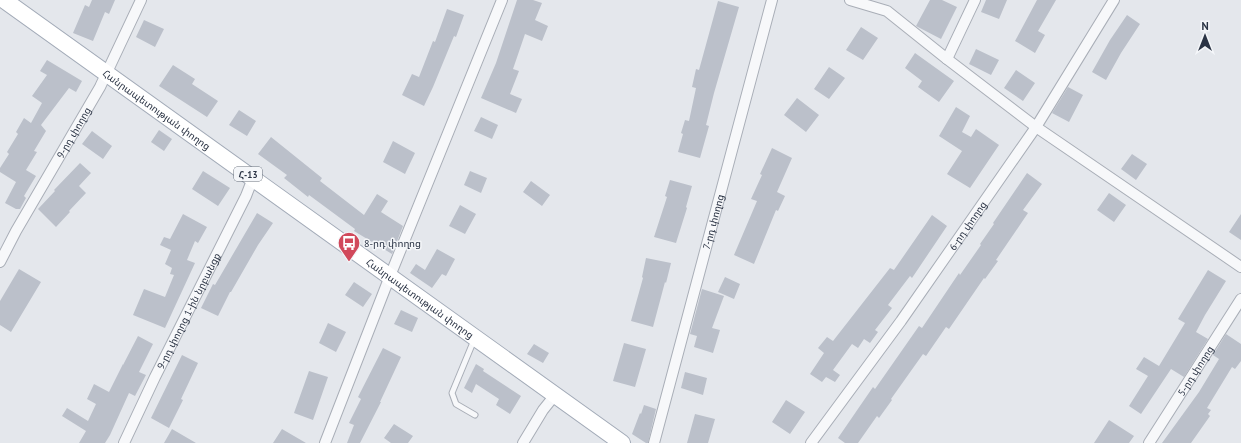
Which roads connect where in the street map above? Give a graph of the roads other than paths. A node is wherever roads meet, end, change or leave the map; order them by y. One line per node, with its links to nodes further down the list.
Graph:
1 (4, 0): 9 (main road, Հանրապետության փողոց / Հ-13)
2 (141, 0): 9 (street, 9-րդ փողոց)
3 (502, 0): 14 (street)
4 (772, 0): 23 (street, 7-րդ փողոց)
5 (850, 0): 8 (street)
6 (975, 0): 8 (street)
7 (1114, 0): 10 (street, 6-րդ փողոց)
8 (947, 59): 10 (street)
9 (106, 73): 11 (main road, Հանրապետության փողոց / Հ-13); 12 (street, 9-րդ փողոց)
10 (1036, 127): 13 (street); 24 (street, 6-րդ փողոց)
11 (253, 178): 14 (main road, Հանրապետության փողոց / Հ-13); 19 (street, 9-րդ փողոց 1-ին նրբանցք)
12 (0, 262)
13 (1241, 267)
14 (390, 276): 16 (main road, Հանրապետության փողոց / Հ-13); 20 (street)
15 (1241, 298): 25 (street, 5-րդ փողոց)
16 (475, 337): 17 (main road, Հանրապետության փողոց / Հ-13); 18 (lane)
17 (555, 395): 21 (street); 22 (main road, Հանրապետության փողոց / Հ-13)
18 (475, 415)
19 (124, 443)
20 (325, 443)
21 (523, 443)
22 (622, 443)
23 (654, 443)
24 (811, 443)
25 (1149, 443)

